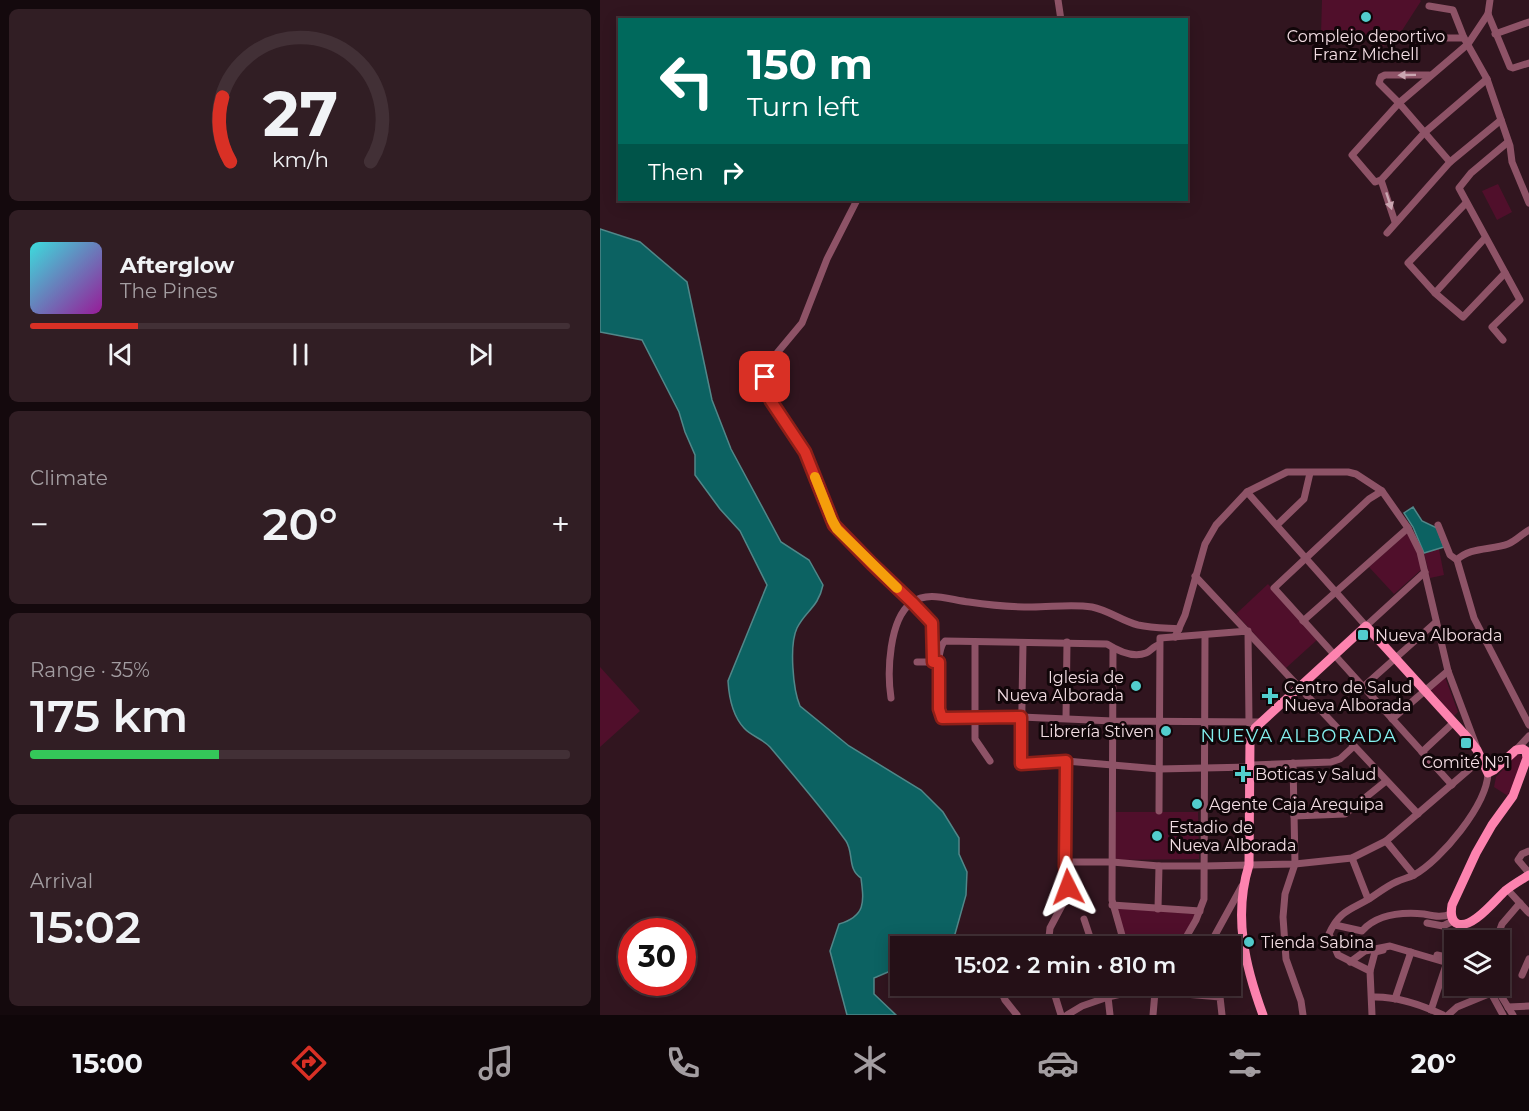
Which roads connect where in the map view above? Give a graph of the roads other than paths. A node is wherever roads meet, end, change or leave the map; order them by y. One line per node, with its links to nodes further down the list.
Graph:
1 (1059, 0): 5 (street)
2 (1490, 0): 4 (street)
3 (1429, 6): 9 (street)
4 (1488, 14): 7 (street); 9 (street)
5 (1061, 18)
6 (1529, 22): 7 (street)
7 (1495, 34): 10 (street)
8 (1399, 38): 9 (street)
9 (1466, 41): 11 (street); 12 (street)
10 (1529, 63)
11 (1430, 75): 13 (street); 13 (street, one-way to 13)
12 (1487, 79): 14 (street); 15 (street)
13 (1399, 103): 15 (street); 18 (street)
14 (1501, 120): 16 (street); 17 (street)
15 (1424, 133): 17 (street); 18 (street)
16 (1508, 142): 20 (street); 21 (street)
17 (1450, 162): 22 (street)
18 (1381, 180): 22 (street, one-way to 22)
19 (856, 201): 40 (street)
20 (1466, 203): 24 (street); 26 (street)
21 (1529, 203)
22 (1395, 222): 23 (street)
23 (1387, 233)
24 (1485, 238): 25 (street); 26 (street)
25 (1505, 273): 26 (street); 27 (street)
26 (1435, 292)
27 (1503, 340)
28 (1310, 472): 29 (street); 30 (street); 31 (street)
29 (1382, 491): 33 (street); 35 (street)
30 (1247, 492): 31 (street); 38 (street)
31 (1277, 525): 35 (street)
32 (1438, 525): 36 (street)
33 (1408, 528): 37 (street); 39 (street)
34 (1529, 530): 36 (street)
35 (1306, 558): 39 (street); 41 (street)
36 (1457, 560): 72 (street)
37 (1425, 572): 42 (street); 43 (street)
38 (1195, 576): 44 (street); 45 (street)
39 (1336, 592): 41 (street); 43 (street)
40 (912, 602): 44 (street); 56 (street); 61 (street)
41 (1303, 621): 53 (street)
42 (1436, 622): 54 (street); 57 (street)
43 (1366, 626): 53 (main road); 54 (main road)
44 (1179, 629): 47 (street)
45 (1248, 631): 46 (street); 59 (street); 67 (street)
46 (1204, 636): 47 (street); 69 (street)
47 (1175, 637): 51 (street)
48 (975, 642): 50 (street); 56 (street); 62 (street)
49 (1067, 642): 50 (street); 52 (street); 64 (street)
50 (1023, 643): 63 (street)
51 (1159, 645): 52 (street); 68 (street)
52 (1113, 648): 66 (street)
53 (1334, 655): 58 (street); 59 (main road)
54 (1396, 659): 58 (street); 60 (main road)
55 (917, 662): 56 (street)
56 (936, 662): 62 (street)
57 (1448, 671): 60 (street); 78 (street)
58 (1363, 687): 65 (street)
59 (1298, 688): 70 (main road); 75 (street)
60 (1425, 691): 65 (street); 71 (main road)
61 (891, 698)
62 (975, 717): 63 (street); 80 (street)
63 (1021, 717): 64 (street); 81 (street)
64 (1066, 718): 66 (street)
65 (1392, 719): 77 (street)
66 (1113, 721): 68 (street); 83 (street)
67 (1248, 721): 69 (street); 70 (street); 73 (street)
68 (1158, 722): 69 (street); 86 (street)
69 (1204, 722): 85 (street)
70 (1261, 722): 73 (main road)
71 (1453, 723): 77 (street); 78 (main road)
72 (1529, 725)
73 (1252, 731): 84 (main road)
74 (1529, 736): 76 (street)
75 (1353, 747): 82 (street); 88 (street)
76 (1516, 750): 79 (main road); 87 (main road)
77 (1422, 752): 89 (street)
78 (1479, 755): 87 (main road); 89 (street)
79 (1529, 758): 112 (main road)
80 (990, 761)
81 (1066, 761): 83 (street); 96 (street)
82 (1293, 764): 84 (street); 92 (street)
83 (1112, 766): 86 (street); 97 (street)
84 (1250, 767): 85 (street); 99 (main road)
85 (1204, 768): 86 (street); 101 (street)
86 (1158, 769): 90 (street)
87 (1488, 773): 102 (street)
88 (1386, 781): 91 (street); 92 (street)
89 (1452, 785): 91 (street)
90 (1159, 811)
91 (1418, 814): 93 (street)
92 (1294, 816): 98 (street)
93 (1386, 841): 95 (street); 102 (street)
94 (1529, 851): 103 (street)
95 (1352, 858): 98 (street); 106 (street)
96 (1066, 862): 97 (street); 117 (street)
97 (1112, 862): 100 (street); 108 (street)
98 (1295, 864): 99 (street); 153 (street)
99 (1249, 865): 101 (street); 104 (main road)
100 (1159, 866): 101 (street); 109 (street)
101 (1204, 866): 110 (street)
102 (1414, 874): 106 (street)
103 (1529, 874): 105 (main road)
104 (1243, 883): 121 (street); 152 (main road)
105 (1507, 889): 107 (street); 112 (main road)
106 (1368, 899): 115 (street)
107 (1520, 903): 111 (street); 116 (street)
108 (1113, 905): 109 (street); 119 (street)
109 (1158, 909): 110 (street)
110 (1200, 911): 120 (street)
111 (1529, 913)
112 (1452, 918): 114 (street); 115 (street)
113 (1084, 919): 118 (street)
114 (1427, 923)
115 (1335, 925): 127 (street)
116 (1500, 930)
117 (1049, 936)
118 (1090, 936)
119 (1122, 936)
120 (1186, 936)
121 (1214, 936)
122 (1395, 946): 123 (street); 124 (street); 127 (street)
123 (1410, 952): 126 (street); 128 (street); 141 (street)
124 (1444, 956)
125 (1529, 959): 129 (street)
126 (1444, 961)
127 (1350, 962): 128 (street)
128 (1370, 971): 140 (street)
129 (1522, 975)
130 (1444, 979): 144 (street)
131 (1003, 996): 146 (street)
132 (1055, 996): 147 (street)
133 (1111, 996): 139 (street)
134 (1156, 996): 150 (street)
135 (1202, 996): 151 (street)
136 (1475, 996): 155 (street)
137 (1492, 996): 156 (street)
138 (1501, 996): 143 (street)
139 (1108, 997): 148 (street); 149 (street)
140 (1372, 997): 141 (street); 154 (street)
141 (1395, 999): 145 (street)
142 (1529, 1006): 143 (street); 158 (street)
143 (1508, 1007): 157 (street)
144 (1431, 1010): 145 (street); 155 (street)
145 (1421, 1011)
146 (1017, 1015)
147 (1061, 1015)
148 (1067, 1015)
149 (1110, 1015)
150 (1153, 1015)
151 (1222, 1015)
152 (1263, 1015)
153 (1303, 1015)
154 (1372, 1015)
155 (1445, 1015)
156 (1503, 1015)
157 (1513, 1015)
158 (1528, 1015)

